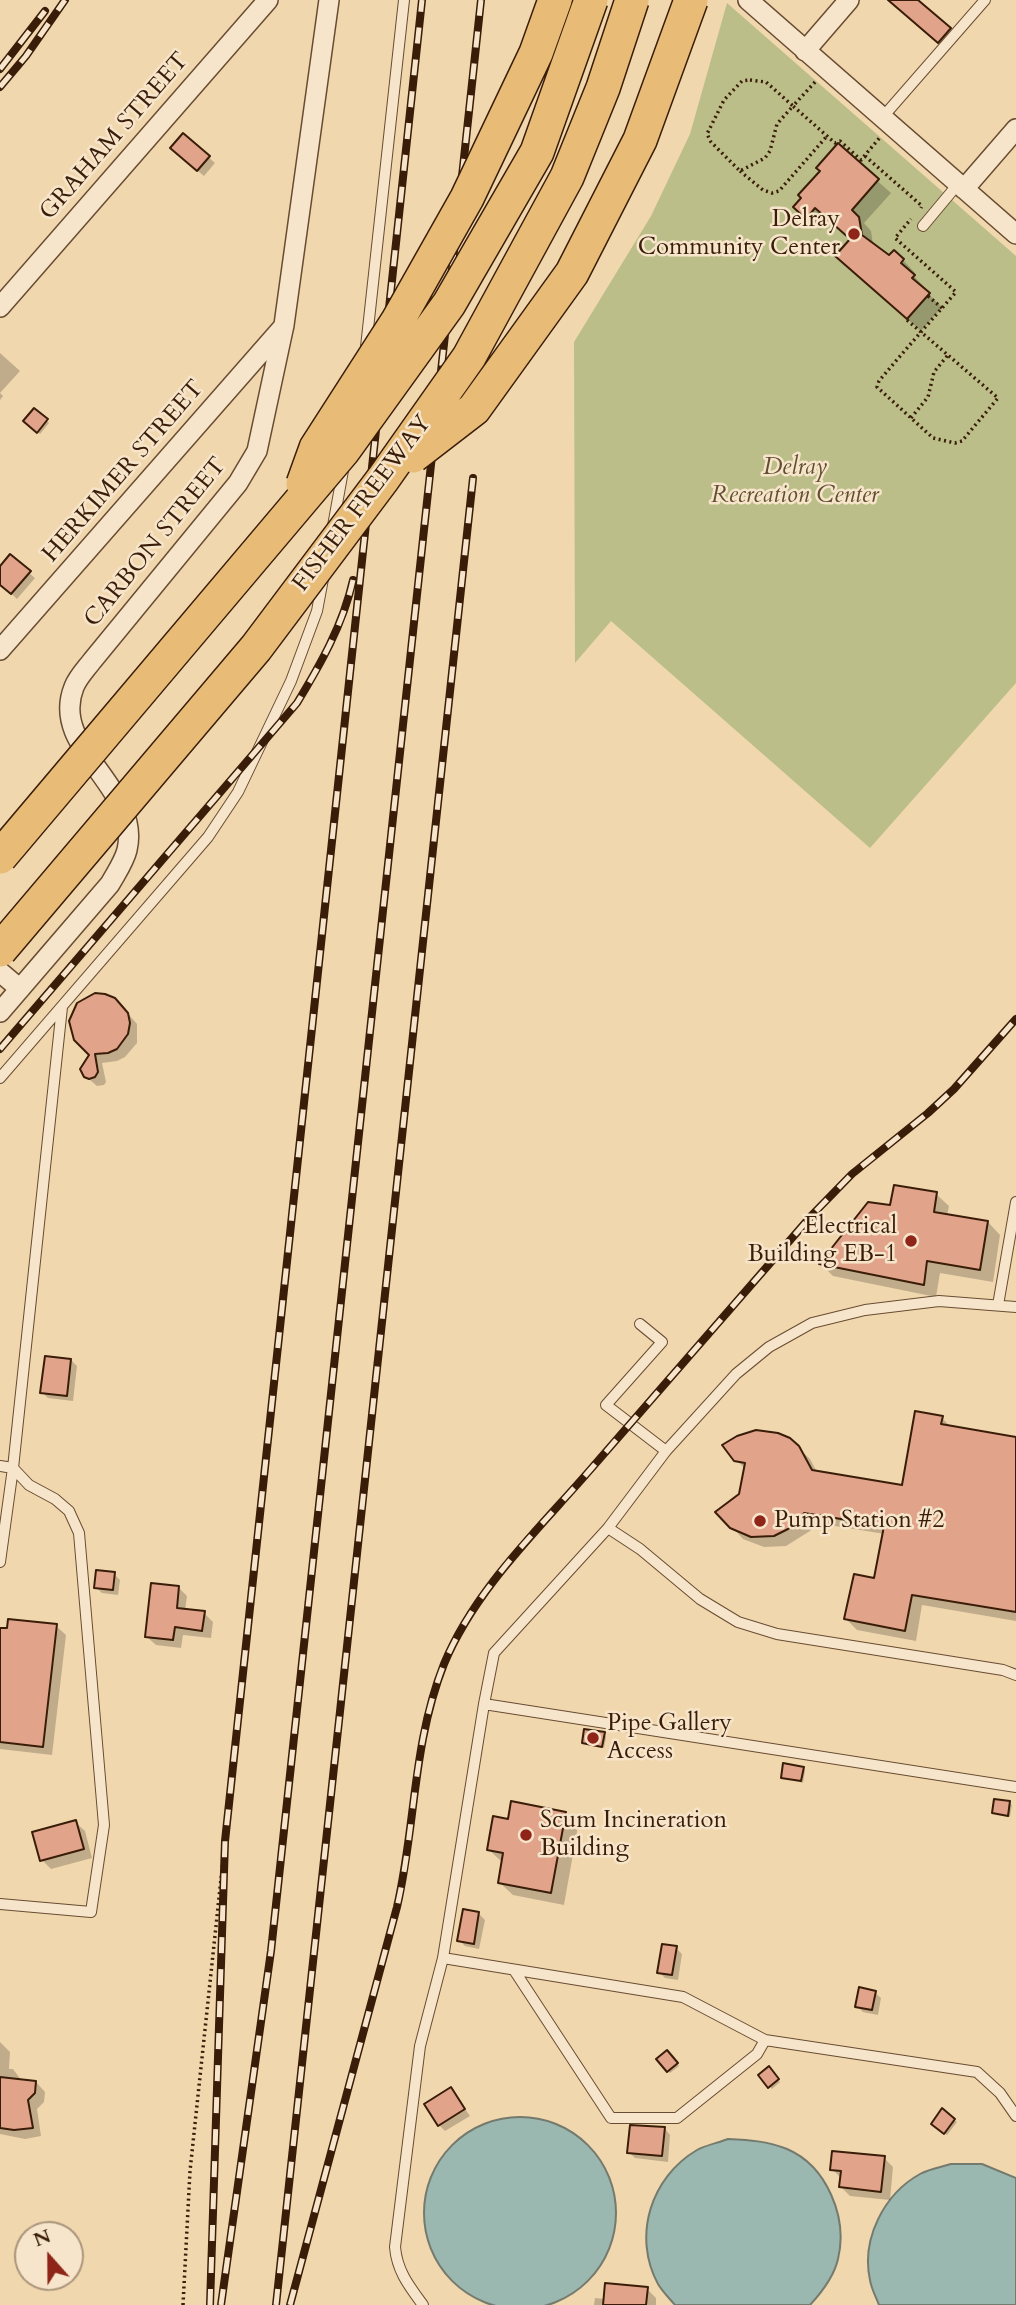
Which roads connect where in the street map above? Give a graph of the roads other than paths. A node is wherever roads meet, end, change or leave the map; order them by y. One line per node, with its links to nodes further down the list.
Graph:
1 (268, 0): 17 (street, GRAHAM STREET)
2 (329, 0): 18 (street, CARBON STREET)
3 (404, 0): 26 (lane)
4 (555, 0): 20 (highway, bridge)
5 (591, 0): 20 (highway, FISHER FREEWAY, bridge)
6 (632, 0): 19 (highway, FISHER FREEWAY, bridge)
7 (691, 0): 19 (highway, bridge)
8 (748, 0): 11 (street)
9 (849, 0): 11 (street)
10 (985, 0): 12 (lane)
11 (805, 51): 12 (street)
12 (883, 125): 14 (street)
13 (1016, 129): 14 (street)
14 (961, 186): 15 (lane); 16 (street)
15 (923, 226)
16 (1016, 234)
17 (0, 307)
18 (284, 325): 21 (street, HERKIMER STREET); 25 (street, CARBON STREET)
19 (383, 479): 23 (highway, FISHER FREEWAY, bridge)
20 (294, 509): 22 (highway, FISHER FREEWAY, bridge)
21 (0, 650)
22 (0, 857)
23 (0, 950)
24 (0, 972): 25 (street)
25 (20, 989): 27 (street, CARBON STREET)
26 (62, 1007): 28 (lane); 35 (lane)
27 (0, 1012)
28 (0, 1078)
29 (1016, 1202): 30 (lane)
30 (998, 1305): 31 (lane); 33 (lane)
31 (1016, 1307)
32 (640, 1324): 33 (lane)
33 (666, 1451): 36 (lane)
34 (0, 1466): 35 (lane)
35 (13, 1468): 37 (lane); 41 (lane)
36 (608, 1528): 38 (lane); 39 (lane)
37 (0, 1562)
38 (1016, 1675)
39 (484, 1704): 40 (lane); 42 (lane)
40 (1016, 1787)
41 (0, 1904)
42 (443, 1958): 43 (lane); 46 (lane)
43 (514, 1970): 44 (lane); 44 (lane)
44 (765, 2040): 45 (lane)
45 (1016, 2116)
46 (423, 2305)

